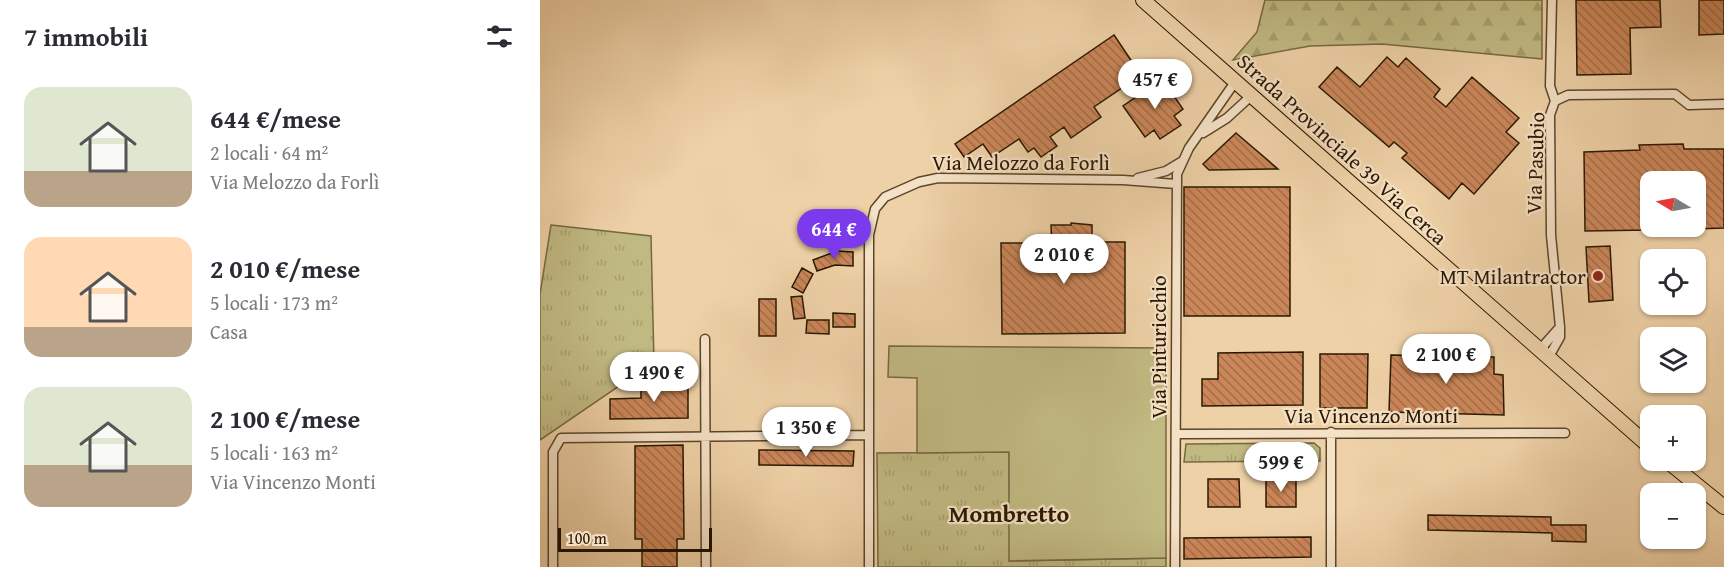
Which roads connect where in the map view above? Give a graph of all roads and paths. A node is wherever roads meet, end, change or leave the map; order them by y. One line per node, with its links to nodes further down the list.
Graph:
1 (1143, 0): 3 (main road, Strada Provinciale 39 Via Cerca)
2 (1552, 0): 5 (street)
3 (1234, 82): 4 (main road, Strada Provinciale 39 Via Cerca); 7 (street, Via Pinturicchio)
4 (1251, 96): 7 (street); 12 (main road, Strada Provinciale 39 Via Cerca)
5 (1555, 101): 6 (street, Via Pasubio); 12 (street, Via Pasubio)
6 (1724, 104)
7 (1200, 134): 8 (street, Via Pinturicchio)
8 (1181, 162): 9 (street); 10 (street, Via Pinturicchio)
9 (1123, 180): 10 (street, Via Melozzo da Forlì); 16 (street, Via Melozzo da Forlì)
10 (1176, 184): 15 (street, Via Pinturicchio)
11 (705, 339): 17 (street)
12 (1543, 355): 18 (main road, Strada Provinciale 39 Via Cerca)
13 (1330, 432): 14 (street, Via Vincenzo Monti); 15 (street, Via Vincenzo Monti); 27 (street)
14 (1565, 433)
15 (1177, 434): 26 (street, Via Pinturicchio)
16 (869, 435): 17 (street); 25 (street, Via Melozzo da Forlì)
17 (705, 436): 23 (street); 24 (street)
18 (1640, 438)
19 (1680, 471): 20 (main road)
20 (1710, 495): 21 (main road); 22 (main road)
21 (1724, 502)
22 (1724, 507)
23 (553, 567)
24 (706, 567)
25 (869, 567)
26 (1175, 567)
27 (1331, 567)

